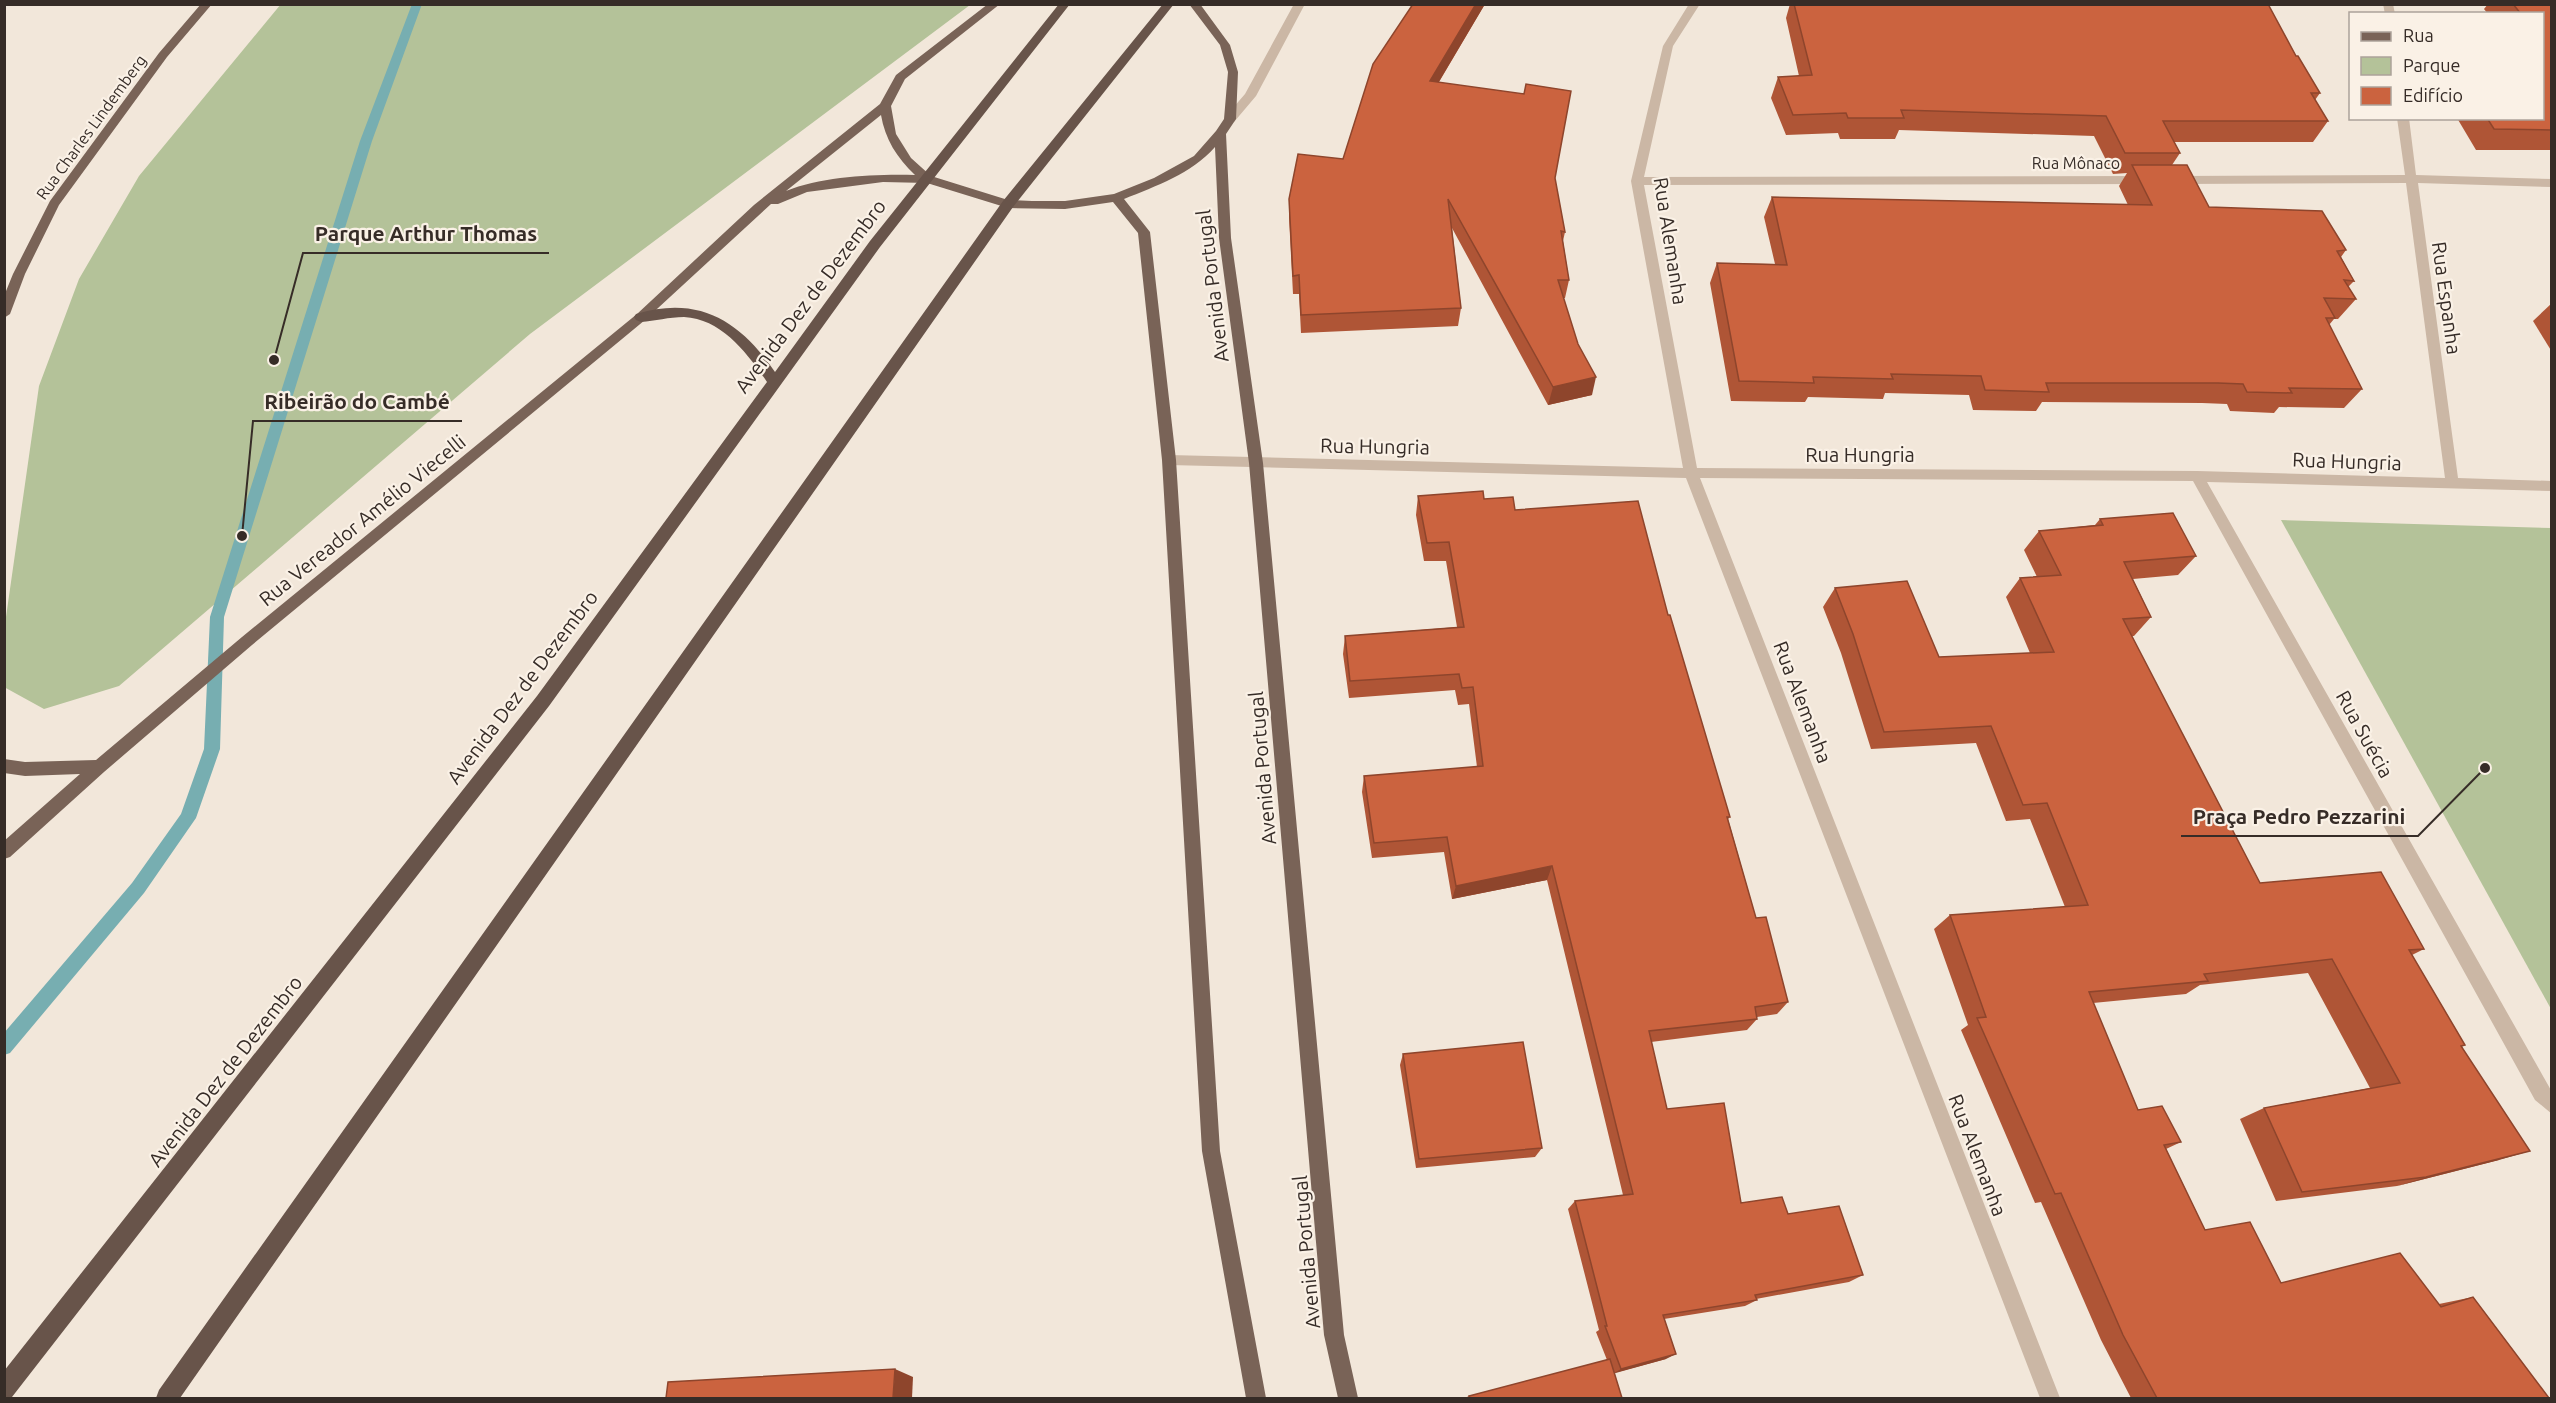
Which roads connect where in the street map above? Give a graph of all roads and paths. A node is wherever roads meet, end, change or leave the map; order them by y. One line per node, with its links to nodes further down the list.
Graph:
1 (207, 4): 19 (main road, Rua Charles Lindemberg)
2 (995, 4): 8 (main road)
3 (1065, 4): 12 (highway, Avenida Dez de Dezembro)
4 (1169, 4): 17 (highway)
5 (1194, 4): 9 (main road)
6 (1300, 4): 9 (street)
7 (1695, 4): 14 (street, Rua Alemanha)
8 (885, 106): 12 (main road); 18 (main road, Rua Vereador Amélio Viecelli)
9 (1230, 119): 11 (main road)
10 (2403, 120): 13 (street, Rua Espanha)
11 (1220, 134): 16 (main road); 23 (main road, Avenida Portugal)
12 (927, 179): 17 (main road); 18 (main road, Rua Vereador Amélio Viecelli); 21 (highway, Avenida Dez de Dezembro)
13 (2412, 179): 14 (street, Rua Mônaco); 15 (street, Rua Mônaco); 26 (street, Rua Espanha)
14 (1637, 181): 24 (street, Rua Alemanha)
15 (2552, 183)
16 (1116, 198): 17 (main road); 22 (main road)
17 (1008, 204): 33 (highway)
18 (758, 208): 20 (main road, Rua Vereador Amélio Viecelli)
19 (4, 314)
20 (641, 317): 21 (highway); 29 (main road, Rua Vereador Amélio Viecelli)
21 (774, 382): 32 (highway, Avenida Dez de Dezembro)
22 (1169, 460): 23 (street, Rua Hungria); 34 (main road)
23 (1256, 463): 24 (street, Rua Hungria); 35 (main road, Avenida Portugal)
24 (1691, 473): 25 (street, Rua Hungria); 36 (street, Rua Alemanha)
25 (2197, 476): 26 (street, Rua Hungria); 31 (street, Rua Suécia)
26 (2452, 483): 27 (street, Rua Hungria)
27 (2552, 486)
28 (4, 766): 29 (main road)
29 (99, 767): 30 (main road, Rua Vereador Amélio Viecelli)
30 (4, 852)
31 (2552, 1105)
32 (4, 1389)
33 (167, 1398)
34 (1256, 1398)
35 (1348, 1398)
36 (2050, 1398)

